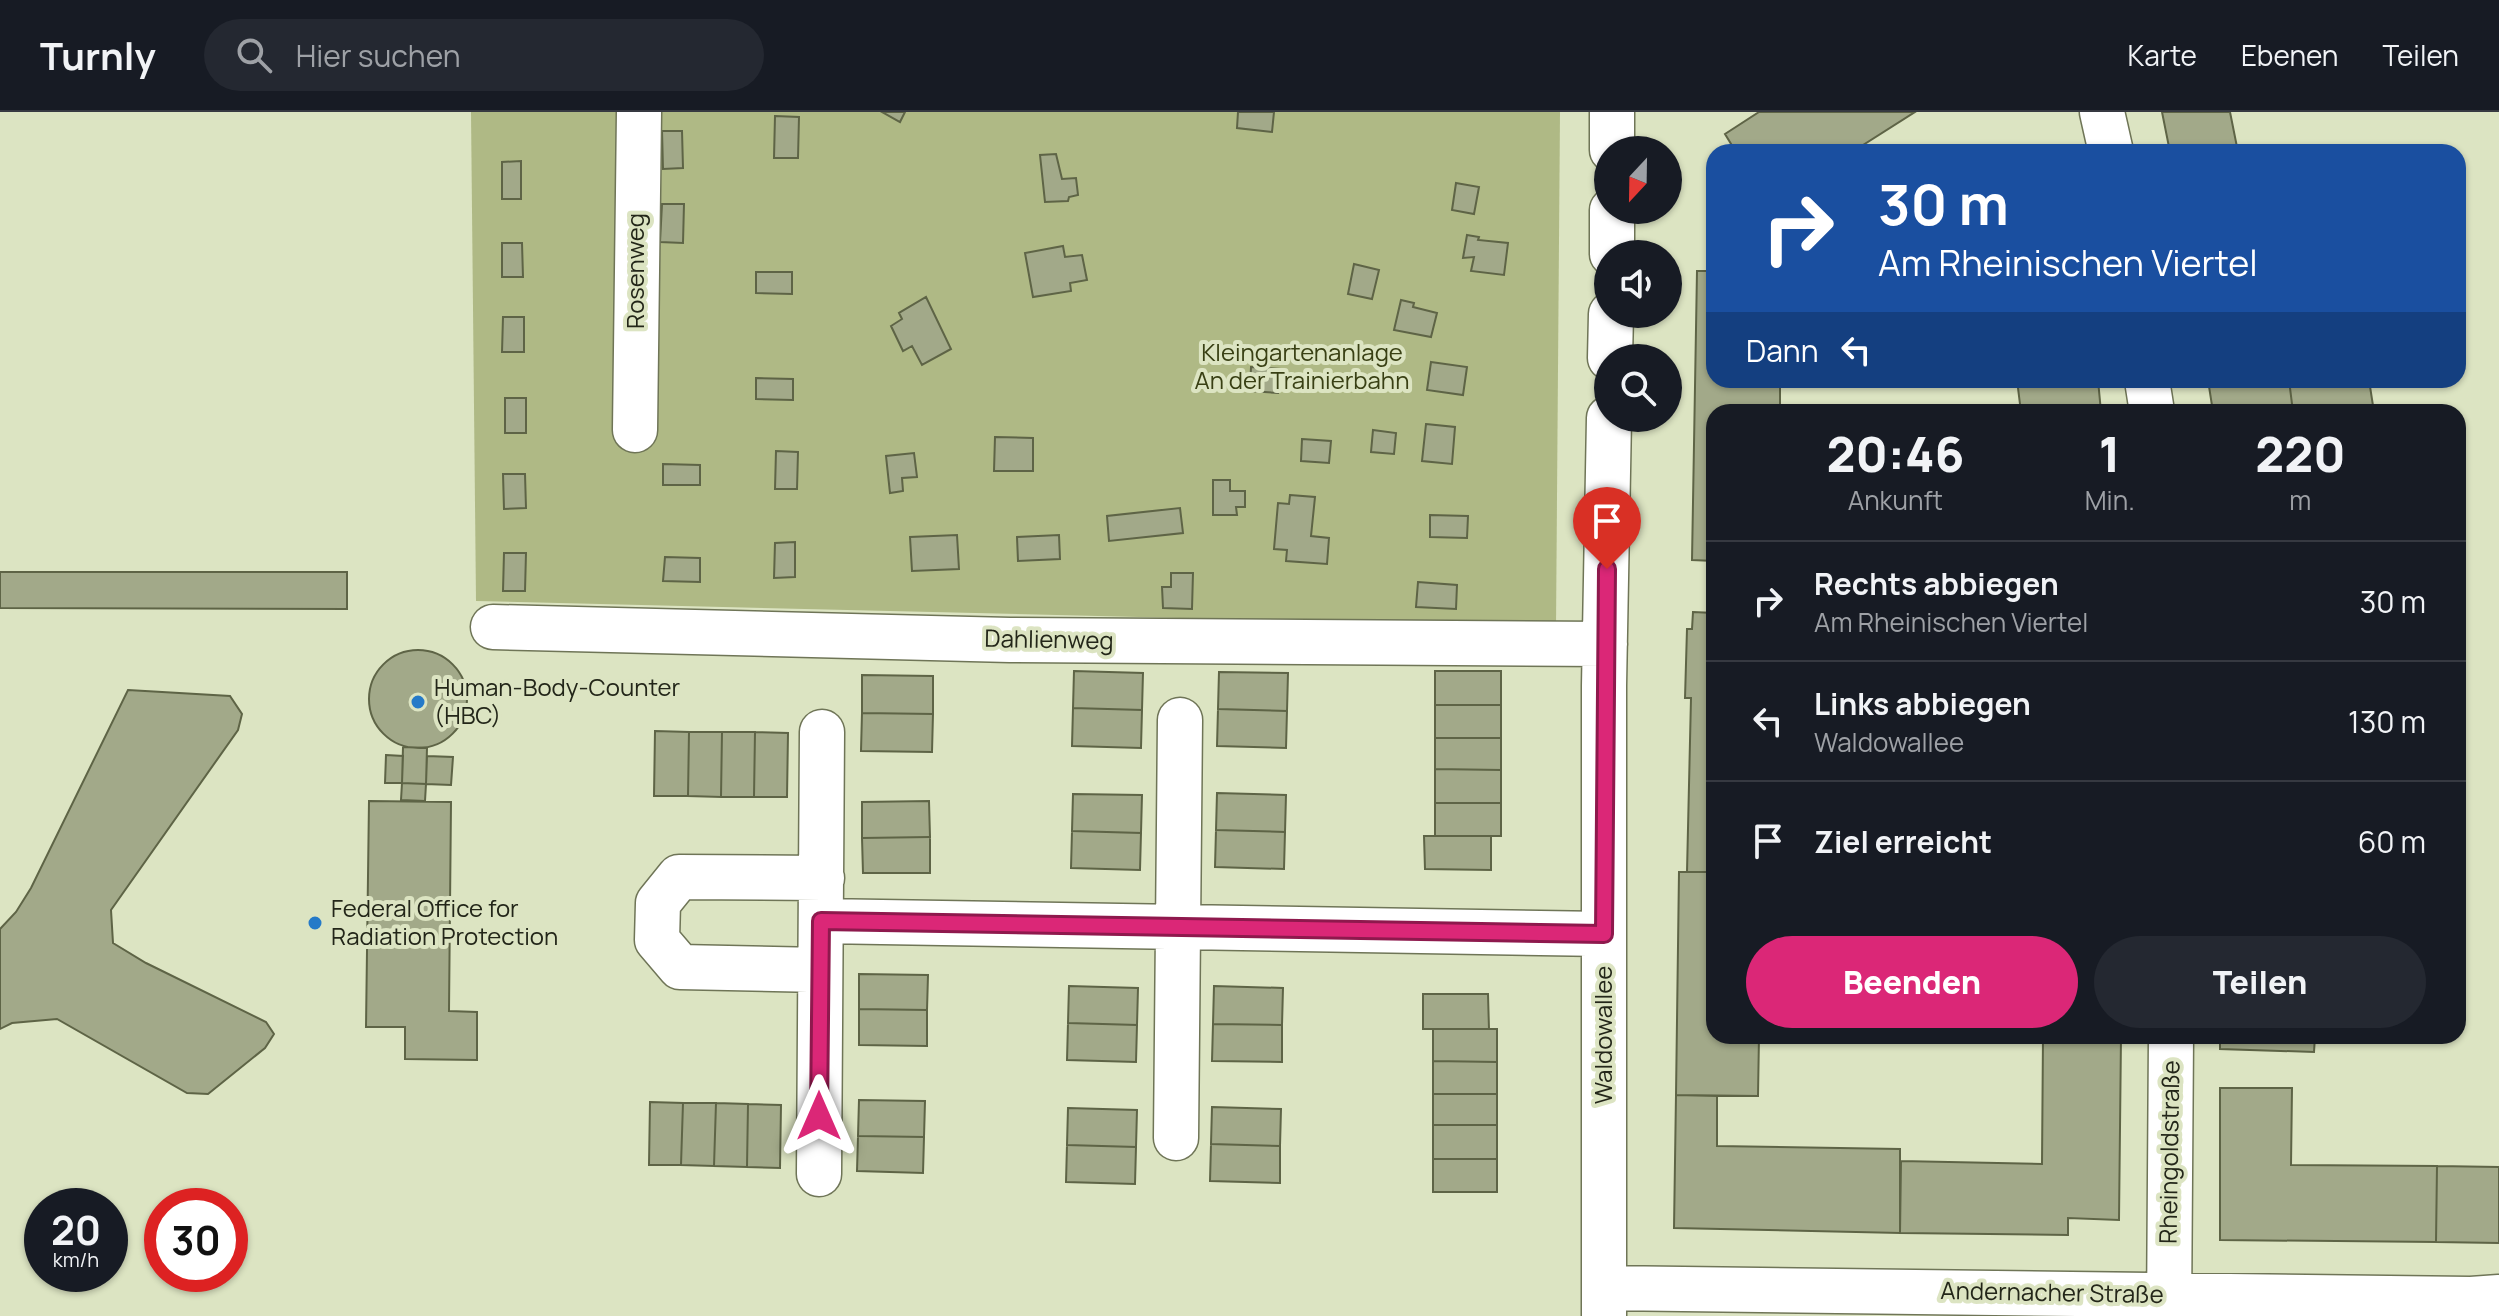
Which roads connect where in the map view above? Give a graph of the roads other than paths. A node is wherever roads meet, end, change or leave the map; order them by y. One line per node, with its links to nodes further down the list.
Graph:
1 (639, 112): 6 (street, Rosenweg)
2 (1612, 112): 4 (street)
3 (2102, 112): 5 (street)
4 (1612, 136)
5 (2109, 144)
6 (635, 430)
7 (1609, 432): 9 (street, Waldowallee)
8 (493, 627): 9 (street, Dahlienweg)
9 (1605, 644): 15 (street, Waldowallee)
10 (1180, 720): 14 (street)
11 (822, 732): 12 (street)
12 (822, 878): 13 (street); 16 (street)
13 (821, 921): 14 (street); 16 (street)
14 (1178, 926): 15 (street); 18 (street)
15 (1604, 934): 21 (street, Waldowallee)
16 (820, 970): 19 (street)
17 (2171, 1044): 22 (street, Rheingoldstraße)
18 (1176, 1138)
19 (819, 1174)
20 (2499, 1297): 22 (street, Andernacher Straße)
21 (1604, 1302): 22 (street, Andernacher Straße)
22 (2168, 1305)

